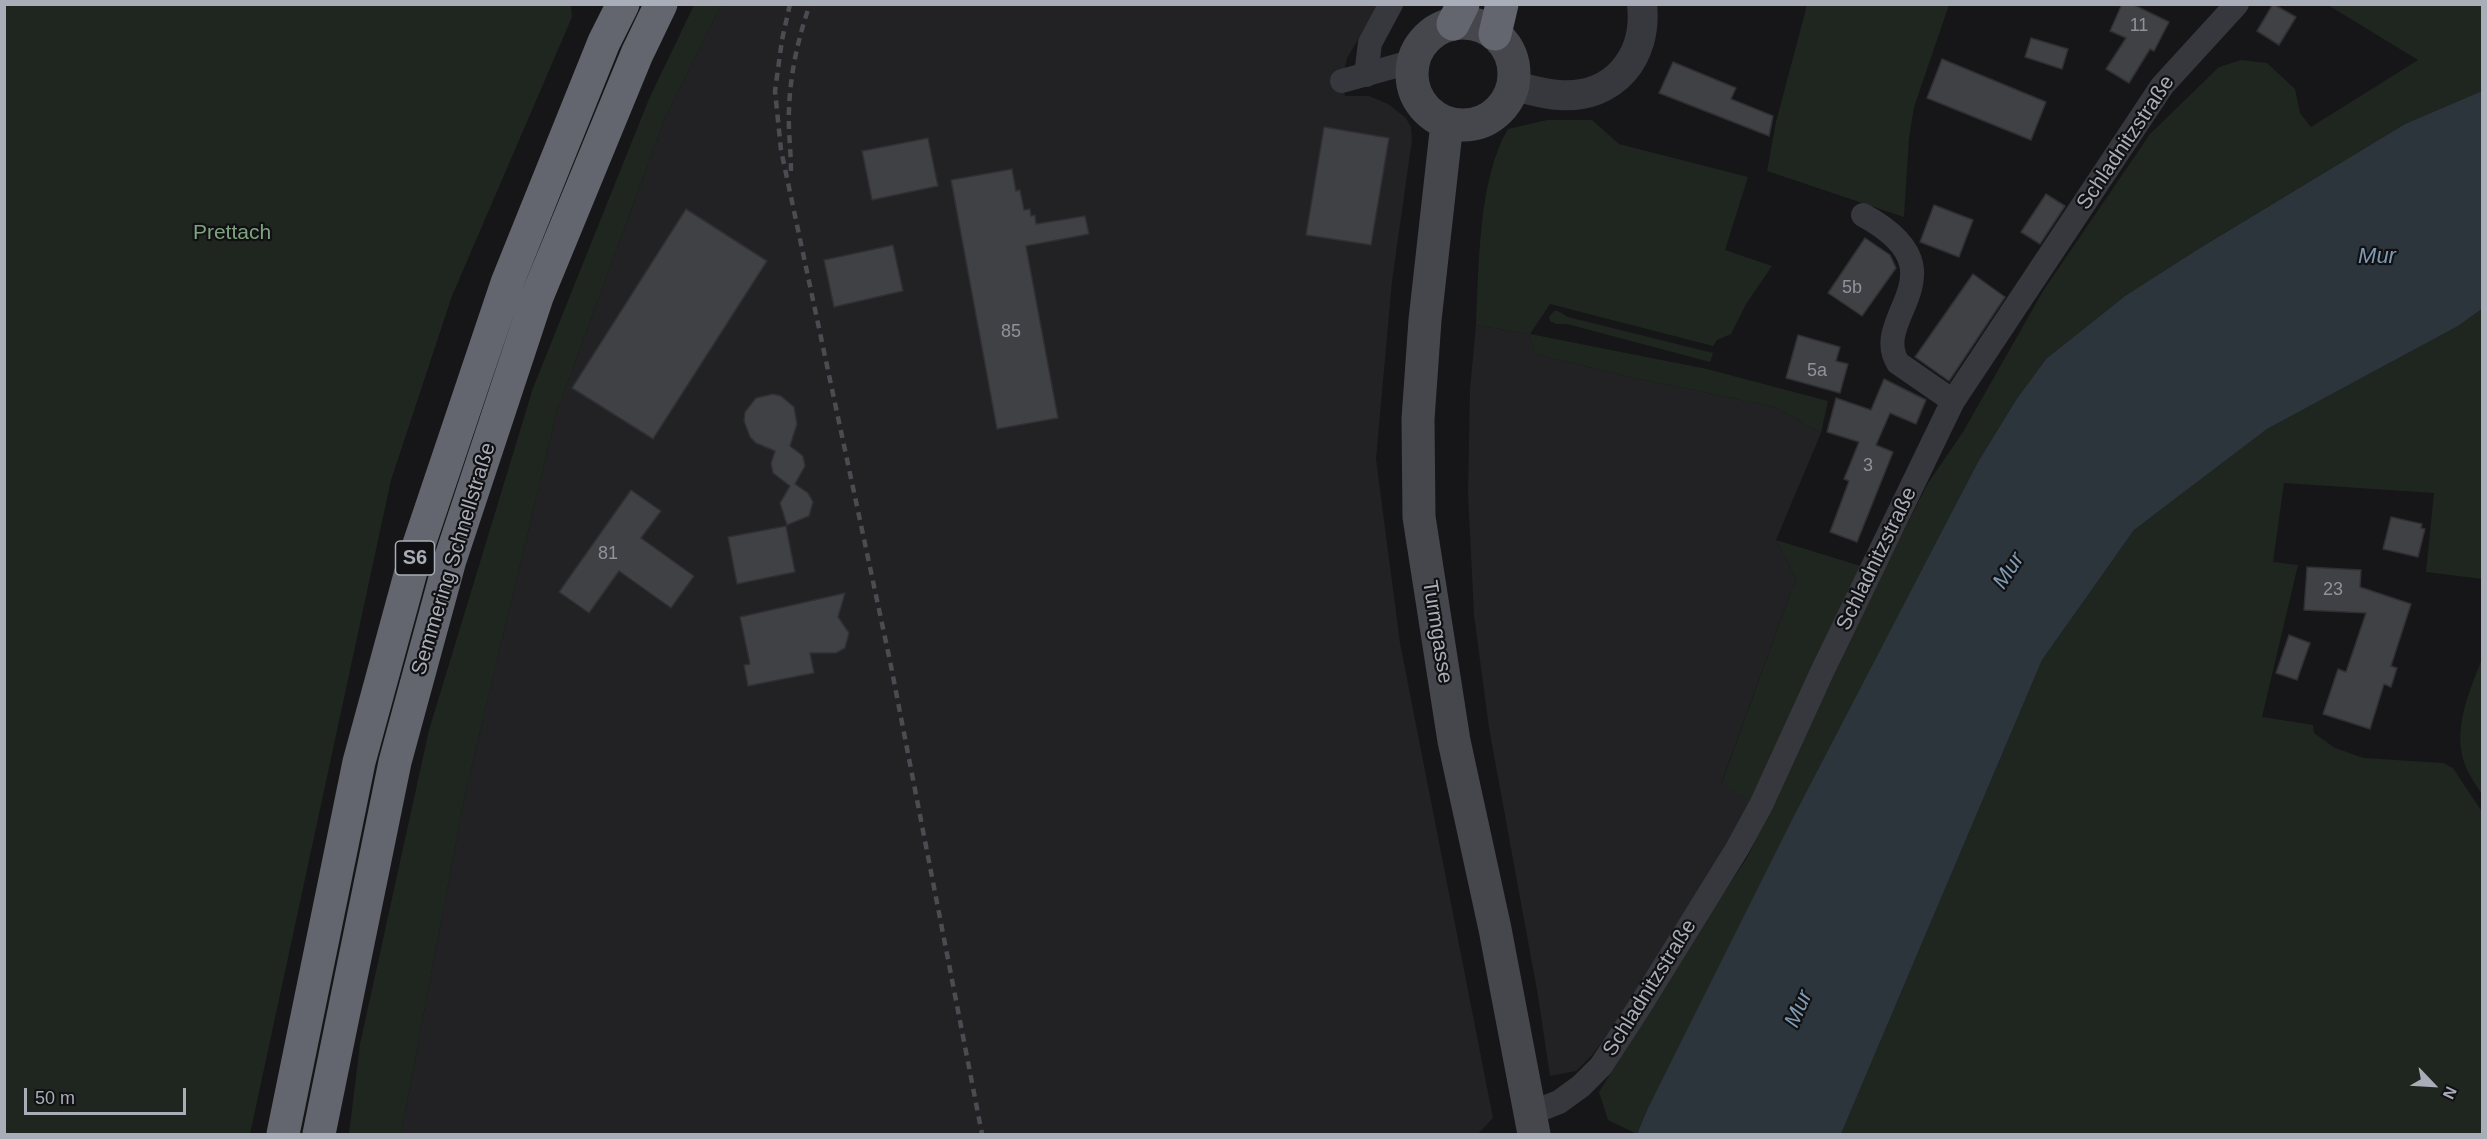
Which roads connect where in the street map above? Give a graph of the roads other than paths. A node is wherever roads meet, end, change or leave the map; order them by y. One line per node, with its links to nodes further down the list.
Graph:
1 (623, 4): 16 (highway, Semmering Schnellstraße / S6)
2 (661, 4): 17 (highway, Semmering Schnellstraße / S6)
3 (1391, 4): 9 (street)
4 (1642, 4): 11 (street)
5 (2237, 4): 14 (street, Schladnitzstraße)
6 (1458, 14): 7 (main road); 8 (main road)
7 (1499, 19): 11 (main road)
8 (1414, 61): 9 (street); 12 (main road)
9 (1366, 75): 10 (street)
10 (1342, 81)
11 (1513, 86): 12 (main road)
12 (1448, 123): 15 (main road, Turmgasse)
13 (1863, 215): 14 (street)
14 (1953, 401): 15 (street, Schladnitzstraße)
15 (1532, 1124)
16 (283, 1134)
17 (319, 1134)

